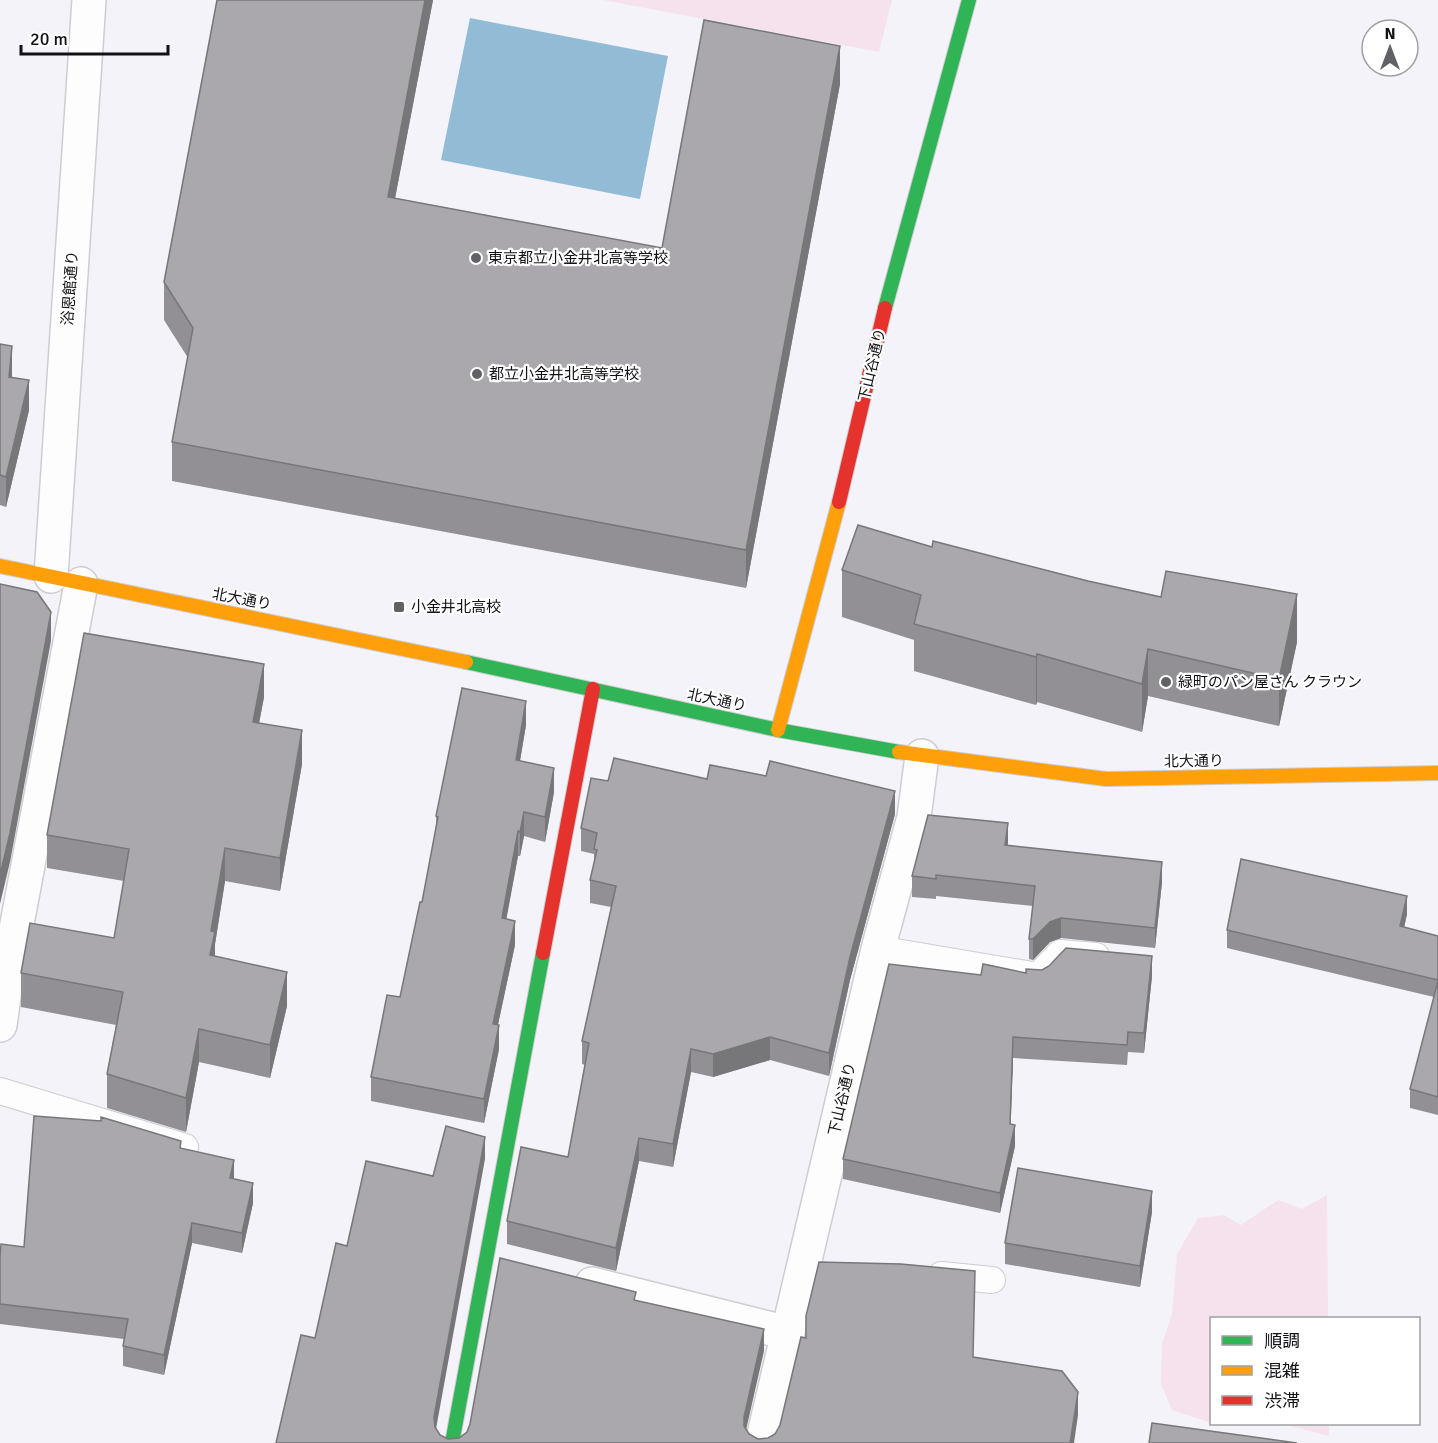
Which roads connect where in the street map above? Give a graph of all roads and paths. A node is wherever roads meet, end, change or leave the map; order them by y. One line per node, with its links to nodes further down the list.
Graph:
1 (89, 0): 4 (street, 浴恩館通り)
2 (969, 0): 6 (street, 下山谷通り)
3 (0, 566): 4 (street, 北大通り)
4 (66, 580): 5 (street, 北大通り); 11 (street, 浴恩館通り)
5 (593, 689): 6 (street, 北大通り); 15 (street)
6 (778, 730): 7 (street, 北大通り)
7 (922, 756): 8 (street, 北大通り); 9 (street, 下山谷通り)
8 (1438, 773)
9 (878, 949): 10 (lane); 20 (street, 下山谷通り)
10 (1116, 959)
11 (3, 981): 12 (street, 浴恩館通り)
12 (0, 1025)
13 (0, 1091): 14 (lane)
14 (185, 1147)
15 (485, 1258): 16 (street); 22 (street)
16 (519, 1266)
17 (921, 1273): 19 (lane)
18 (564, 1277): 20 (street)
19 (992, 1280)
20 (788, 1333): 21 (street, 下山谷通り)
21 (770, 1442)
22 (452, 1443)

